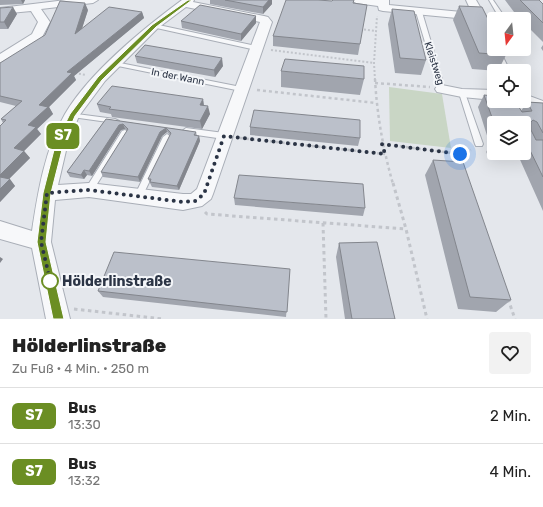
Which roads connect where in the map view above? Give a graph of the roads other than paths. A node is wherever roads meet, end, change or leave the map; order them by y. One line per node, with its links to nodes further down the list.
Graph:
1 (93, 0): 7 (street)
2 (356, 0): 6 (street)
3 (471, 0): 9 (street)
4 (491, 0): 10 (lane)
5 (187, 2): 11 (street); 12 (street)
6 (383, 4): 9 (street)
7 (34, 7): 8 (street); 13 (street)
8 (0, 11)
9 (419, 12): 15 (lane, Kleistweg)
10 (499, 12)
11 (154, 26): 12 (lane); 14 (street)
12 (256, 48): 16 (street)
13 (0, 60)
14 (115, 64): 16 (lane, In der Wann); 21 (street)
15 (442, 88): 17 (street, Kleistweg)
16 (241, 89): 25 (street)
17 (462, 93): 18 (street, Kleistweg); 27 (lane)
18 (487, 95)
19 (531, 102): 20 (street)
20 (543, 107)
21 (72, 115): 22 (lane); 29 (street)
22 (124, 122)
23 (177, 130): 25 (lane)
24 (125, 133): 28 (lane)
25 (224, 136): 30 (street)
26 (167, 137): 30 (lane)
27 (479, 144)
28 (89, 190): 29 (street); 30 (street)
29 (47, 193): 32 (street)
30 (138, 197)
31 (0, 230): 32 (street)
32 (41, 242): 33 (street)
33 (58, 315)

